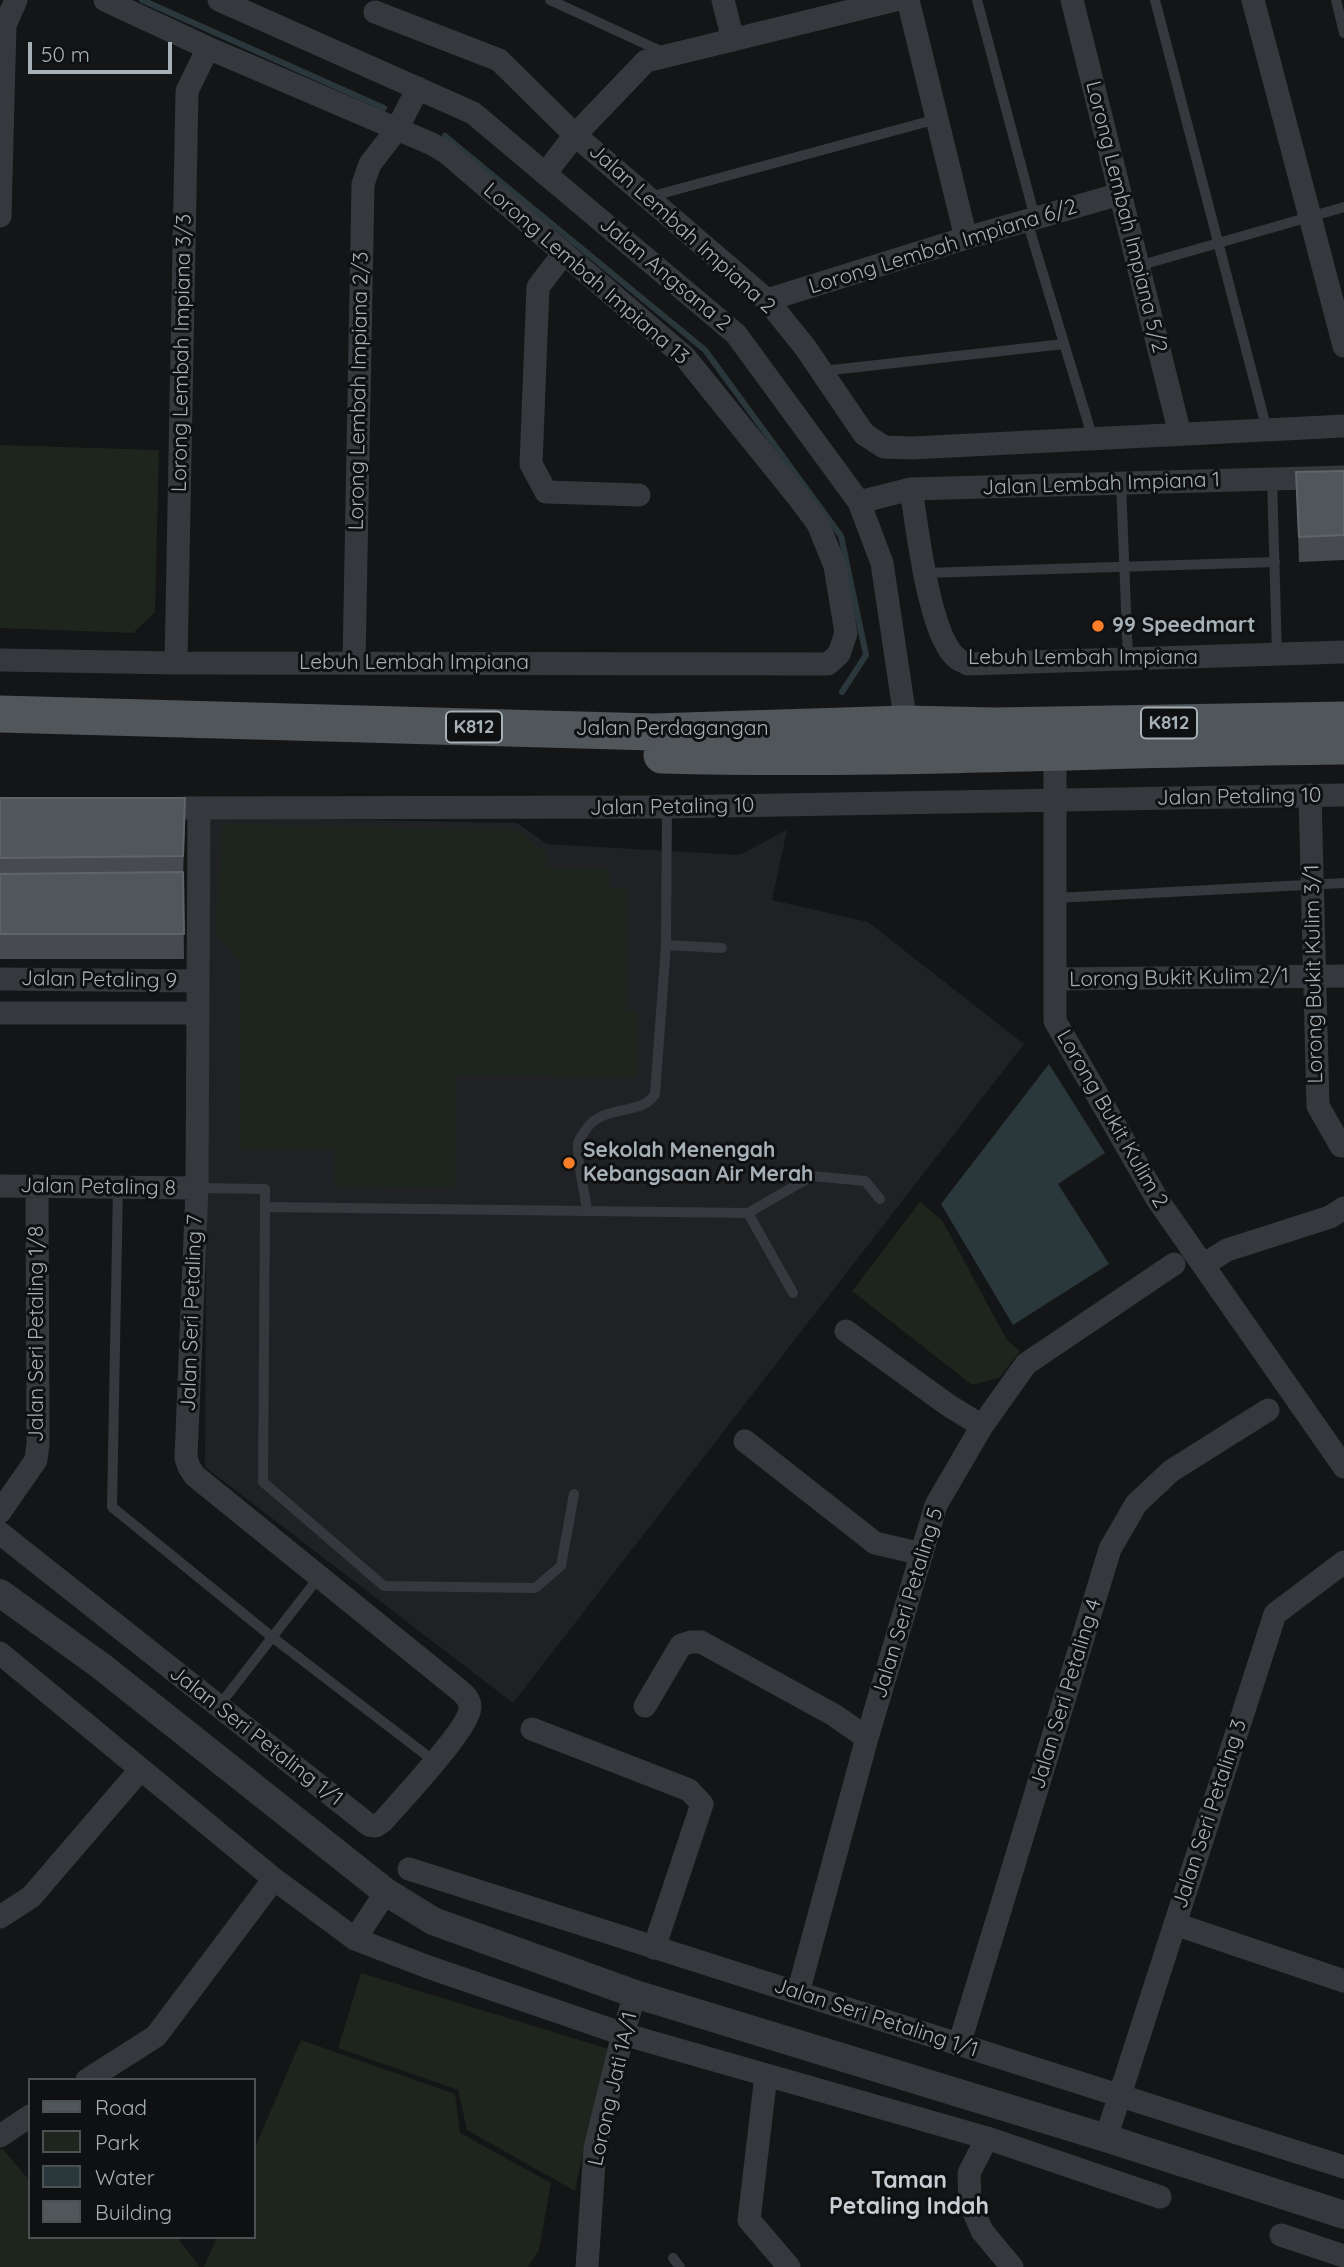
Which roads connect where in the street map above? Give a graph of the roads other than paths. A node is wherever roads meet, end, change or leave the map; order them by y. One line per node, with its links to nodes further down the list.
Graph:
1 (16, 0): 26 (street)
2 (105, 0): 16 (street, Lorong Lembah Impiana 13)
3 (219, 0): 18 (street, Jalan Angsana 2)
4 (550, 0): 17 (lane)
5 (723, 0): 15 (street)
6 (895, 0): 15 (street)
7 (908, 0): 19 (street)
8 (977, 0): 28 (lane)
9 (1072, 0): 23 (street, Lorong Lembah Impiana 5/2)
10 (1155, 0): 30 (lane)
11 (1253, 0): 27 (street)
12 (1336, 0): 14 (lane)
13 (376, 12): 21 (street, Jalan Lembah Impiana 2)
14 (1344, 33)
15 (733, 40): 17 (street)
16 (208, 48): 20 (street, Lorong Lembah Impiana 13); 54 (street, Lorong Lembah Impiana 3/3)
17 (670, 55): 21 (street)
18 (418, 88): 20 (street, Lorong Lembah Impiana 2/3); 22 (street, Jalan Angsana 2)
19 (937, 120): 24 (lane); 29 (street)
20 (397, 129): 31 (street, Lorong Lembah Impiana 13); 55 (street, Lorong Lembah Impiana 2/3)
21 (575, 135): 22 (street); 24 (street, Jalan Lembah Impiana 2)
22 (545, 174): 46 (street, Jalan Angsana 2)
23 (1120, 194): 28 (street, Lorong Lembah Impiana 6/2); 32 (street, Lorong Lembah Impiana 5/2)
24 (649, 197): 33 (street, Jalan Lembah Impiana 2)
25 (1344, 207): 27 (lane)
26 (0, 216)
27 (1311, 218): 30 (lane); 35 (street)
28 (1031, 219): 29 (street, Lorong Lembah Impiana 6/2); 34 (lane)
29 (967, 238): 33 (street, Lorong Lembah Impiana 6/2)
30 (1217, 244): 32 (lane); 38 (lane)
31 (564, 253): 45 (street); 56 (street, Lorong Lembah Impiana 13)
32 (1138, 266): 39 (street, Lorong Lembah Impiana 5/2)
33 (767, 300): 36 (street, Jalan Lembah Impiana 2)
34 (1064, 344): 36 (lane); 40 (lane)
35 (1344, 346)
36 (820, 372): 40 (street, Jalan Lembah Impiana 2)
37 (1344, 426): 38 (street, Jalan Lembah Impiana 2)
38 (1267, 430): 39 (street, Jalan Lembah Impiana 2)
39 (1180, 434): 40 (street, Jalan Lembah Impiana 2)
40 (1093, 439)
41 (1344, 477): 42 (street, Jalan Lembah Impiana 1)
42 (1272, 478): 43 (street, Jalan Lembah Impiana 1); 47 (lane)
43 (1121, 483): 44 (street, Jalan Lembah Impiana 1); 48 (lane)
44 (911, 489): 46 (street, Jalan Lembah Impiana 1); 49 (street, Lebuh Lembah Impiana)
45 (639, 495)
46 (859, 502): 59 (street, Jalan Angsana 2)
47 (1275, 562): 48 (lane); 51 (lane)
48 (1126, 567): 49 (lane); 53 (lane)
49 (925, 573): 53 (street, Lebuh Lembah Impiana)
50 (1344, 652): 51 (street, Lebuh Lembah Impiana)
51 (1277, 655): 53 (street, Lebuh Lembah Impiana)
52 (0, 660): 54 (street, Lebuh Lembah Impiana)
53 (1128, 660)
54 (176, 663): 55 (street, Lebuh Lembah Impiana)
55 (354, 663): 56 (street, Lebuh Lembah Impiana)
56 (828, 664)
57 (0, 714): 59 (main road, Jalan Perdagangan / K812)
58 (1344, 720): 59 (main road, Jalan Perdagangan / K812)
59 (906, 724)
60 (0, 737): 62 (main road, Jalan Perdagangan / K812)
61 (1344, 746): 62 (main road, Jalan Perdagangan / K812)
62 (1055, 753): 65 (street, Lorong Bukit Kulim 2)
63 (1310, 795): 64 (street, Jalan Petaling 10); 65 (street, Jalan Petaling 10); 70 (street, Lorong Bukit Kulim 3/1)
64 (1344, 795)
65 (1055, 800): 66 (street, Jalan Petaling 10); 71 (street, Lorong Bukit Kulim 2)
66 (667, 807): 68 (street, Jalan Petaling 10); 72 (lane)
67 (159, 808): 68 (street, Jalan Petaling 10)
68 (199, 808): 78 (street, Jalan Seri Petaling 7)
69 (1344, 883): 70 (lane)
70 (1312, 884): 71 (lane); 74 (street, Lorong Bukit Kulim 3/1)
71 (1055, 898): 77 (street, Lorong Bukit Kulim 2)
72 (666, 945): 73 (lane); 89 (lane)
73 (722, 948)
74 (1314, 976): 75 (street, Lorong Bukit Kulim 2/1); 77 (street, Lorong Bukit Kulim 2/1); 81 (street, Lorong Bukit Kulim 3/1)
75 (1344, 976)
76 (0, 979): 78 (street, Jalan Petaling 9)
77 (1055, 979): 92 (street, Lorong Bukit Kulim 2)
78 (198, 981): 80 (street, Jalan Seri Petaling 7)
79 (0, 1013): 80 (street)
80 (198, 1013): 85 (street, Jalan Seri Petaling 7)
81 (1341, 1146)
82 (0, 1185): 83 (street, Jalan Petaling 8)
83 (37, 1186): 84 (street, Jalan Petaling 8); 100 (street, Jalan Seri Petaling 1/8)
84 (118, 1187): 85 (street, Jalan Petaling 8); 106 (lane)
85 (197, 1188): 87 (lane); 104 (street, Jalan Seri Petaling 7)
86 (880, 1199): 90 (lane)
87 (265, 1207): 89 (lane); 99 (lane)
88 (1344, 1208): 92 (street)
89 (587, 1211): 90 (lane)
90 (748, 1213): 93 (lane)
91 (1174, 1264): 96 (street, Jalan Seri Petaling 5)
92 (1203, 1265): 98 (street, Lorong Bukit Kulim 2)
93 (793, 1293)
94 (846, 1331): 96 (street)
95 (1268, 1410): 126 (street, Jalan Seri Petaling 4)
96 (982, 1426): 102 (street, Jalan Seri Petaling 5)
97 (745, 1441): 102 (street)
98 (1344, 1467)
99 (574, 1494)
100 (0, 1513)
101 (0, 1533): 110 (street, Jalan Seri Petaling 1/1)
102 (922, 1554): 112 (street, Jalan Seri Petaling 5)
103 (1344, 1562): 119 (street, Jalan Seri Petaling 3)
104 (319, 1577): 106 (lane); 108 (street, Jalan Seri Petaling 7)
105 (0, 1592): 117 (street)
106 (272, 1637): 110 (lane); 113 (lane)
107 (4, 1665): 114 (street)
108 (458, 1689): 113 (street, Jalan Seri Petaling 1/1)
109 (645, 1706): 112 (street)
110 (218, 1707): 113 (street, Jalan Seri Petaling 1/1)
111 (532, 1729): 121 (street)
112 (867, 1738): 123 (street, Jalan Seri Petaling 5)
113 (434, 1761)
114 (140, 1770): 116 (street); 118 (street)
115 (409, 1869): 121 (street, Jalan Seri Petaling 1/1)
116 (274, 1879): 120 (street); 128 (street)
117 (386, 1892): 120 (street); 124 (street)
118 (0, 1916)
119 (1175, 1924): 122 (street); 129 (street, Jalan Seri Petaling 3)
120 (355, 1939): 125 (street)
121 (654, 1948): 123 (street, Jalan Seri Petaling 1/1)
122 (1343, 1977)
123 (798, 1993): 126 (street, Jalan Seri Petaling 1/1)
124 (635, 1994): 125 (street, Lorong Jati 1A/1); 133 (street)
125 (623, 2034): 127 (street); 139 (street, Lorong Jati 1A/1)
126 (959, 2045): 129 (street, Jalan Seri Petaling 1/1)
127 (766, 2075): 132 (street); 140 (street)
128 (90, 2078)
129 (1119, 2096): 133 (street, Jalan Seri Petaling 3); 134 (street, Jalan Seri Petaling 1/1)
130 (28, 2117): 131 (street)
131 (0, 2136)
132 (987, 2138): 135 (street); 141 (street)
133 (1106, 2138): 136 (street)
134 (1344, 2167)
135 (1160, 2197)
136 (1344, 2215)
137 (1281, 2235): 138 (street)
138 (1344, 2256)
139 (587, 2267)
140 (789, 2267)
141 (1012, 2267)

